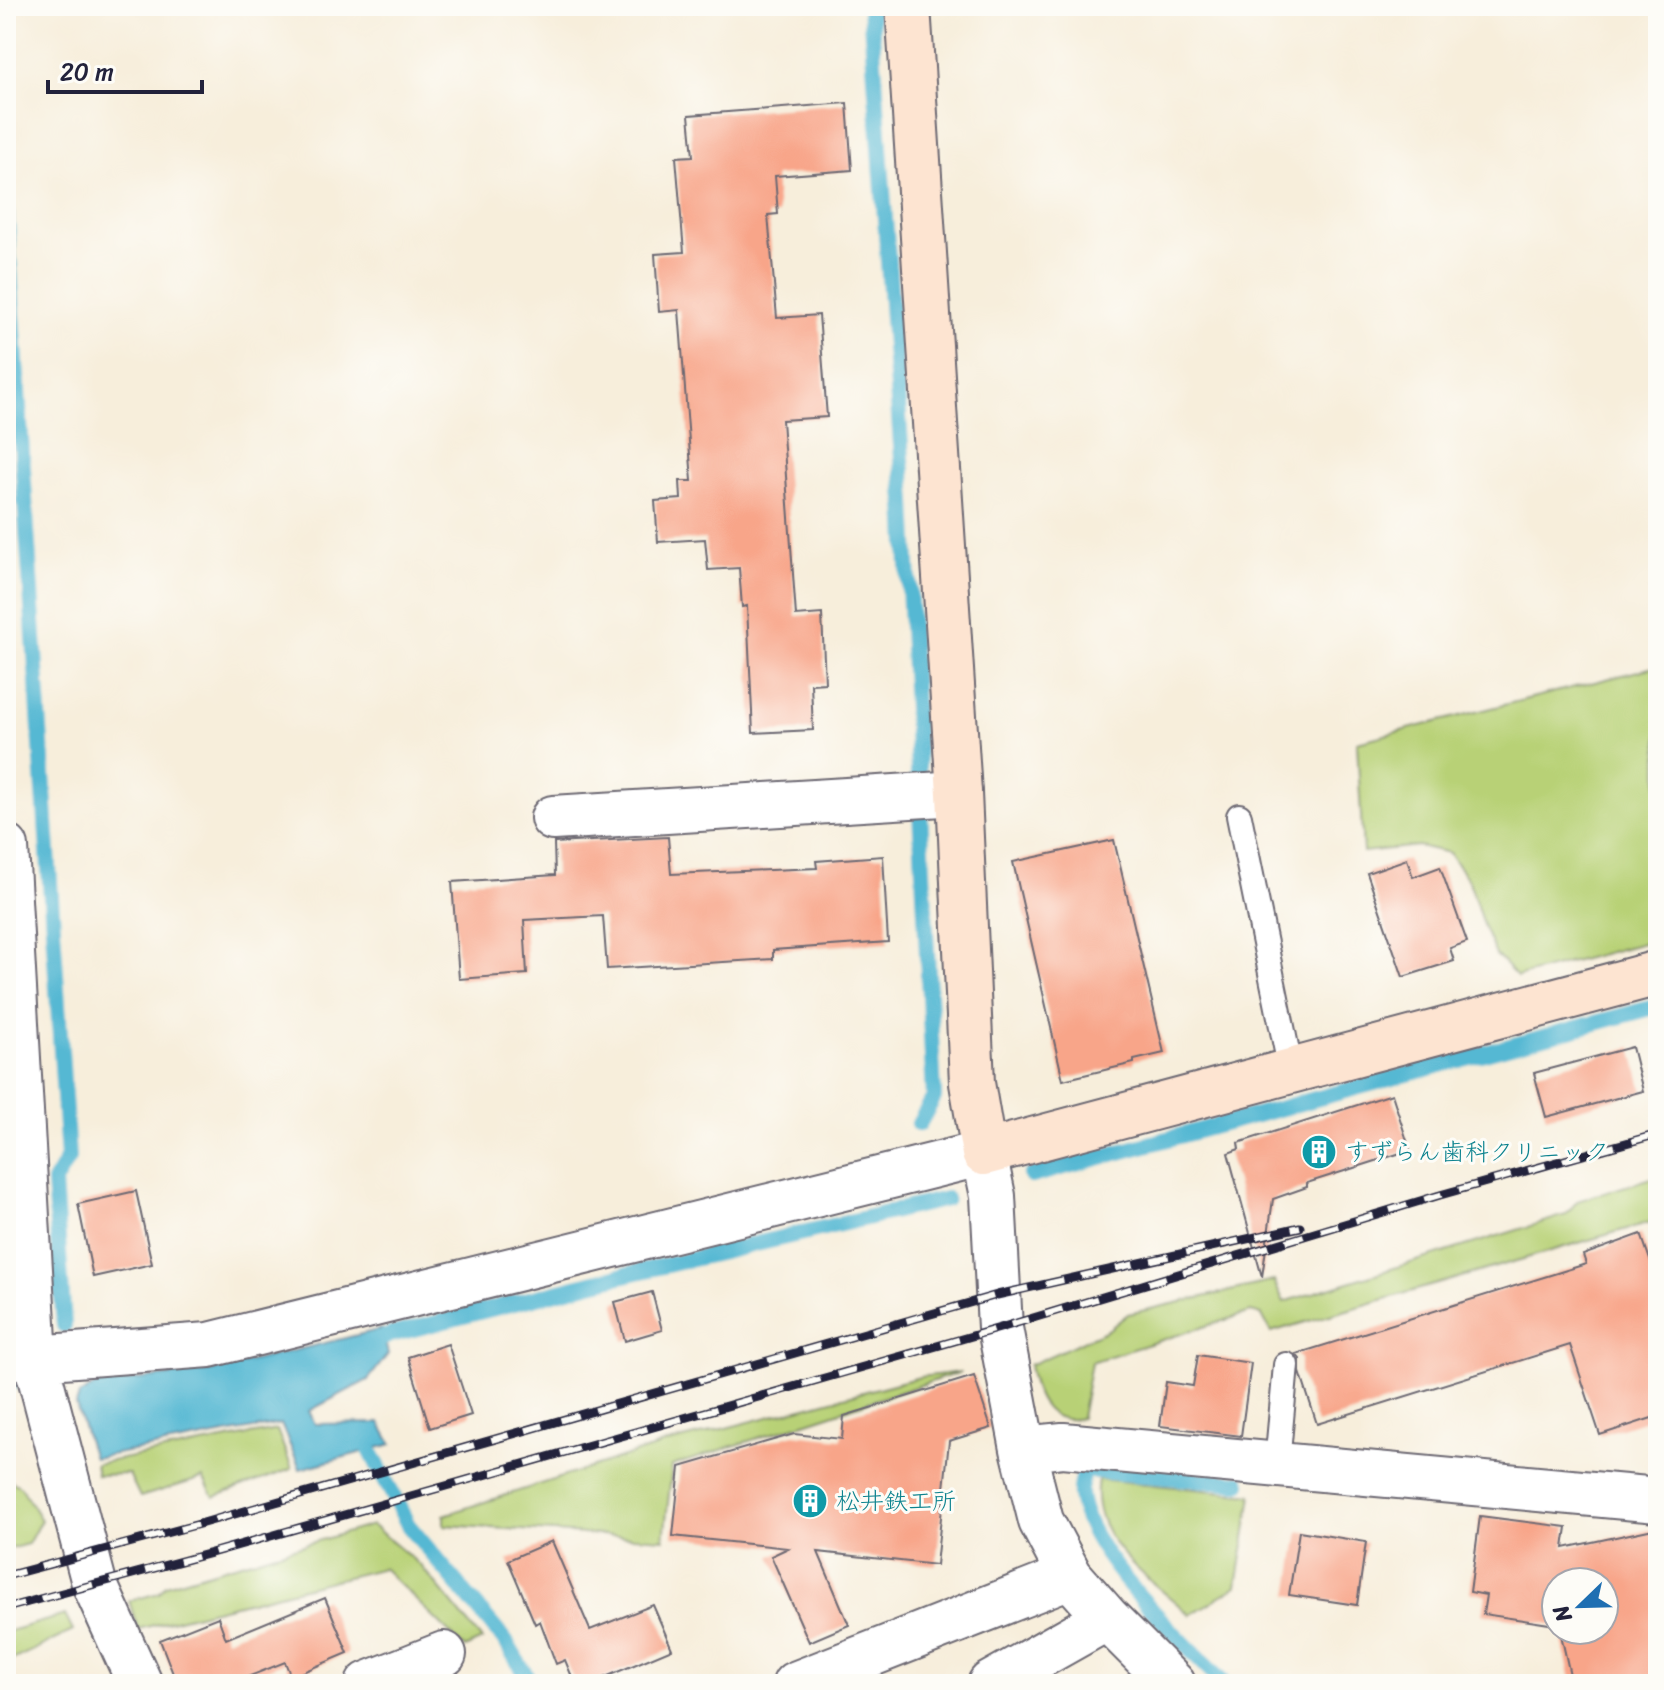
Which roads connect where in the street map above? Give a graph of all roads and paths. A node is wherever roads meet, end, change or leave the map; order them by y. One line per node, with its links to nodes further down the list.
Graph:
1 (908, 6): 2 (street)
2 (934, 794): 4 (street); 8 (street)
3 (1239, 816): 7 (lane)
4 (553, 818)
5 (6, 847): 9 (street)
6 (1658, 973): 7 (street)
7 (1291, 1071): 8 (street)
8 (984, 1153): 9 (street); 11 (street)
9 (21, 1357): 17 (street)
10 (1286, 1365): 12 (lane)
11 (1023, 1449): 12 (street); 14 (street)
12 (1277, 1464): 13 (street)
13 (1658, 1500)
14 (1070, 1576): 15 (street); 19 (street)
15 (1107, 1618): 20 (street); 21 (street)
16 (444, 1654): 18 (street)
17 (140, 1684)
18 (368, 1684)
19 (795, 1684)
20 (990, 1684)
21 (1173, 1684)

